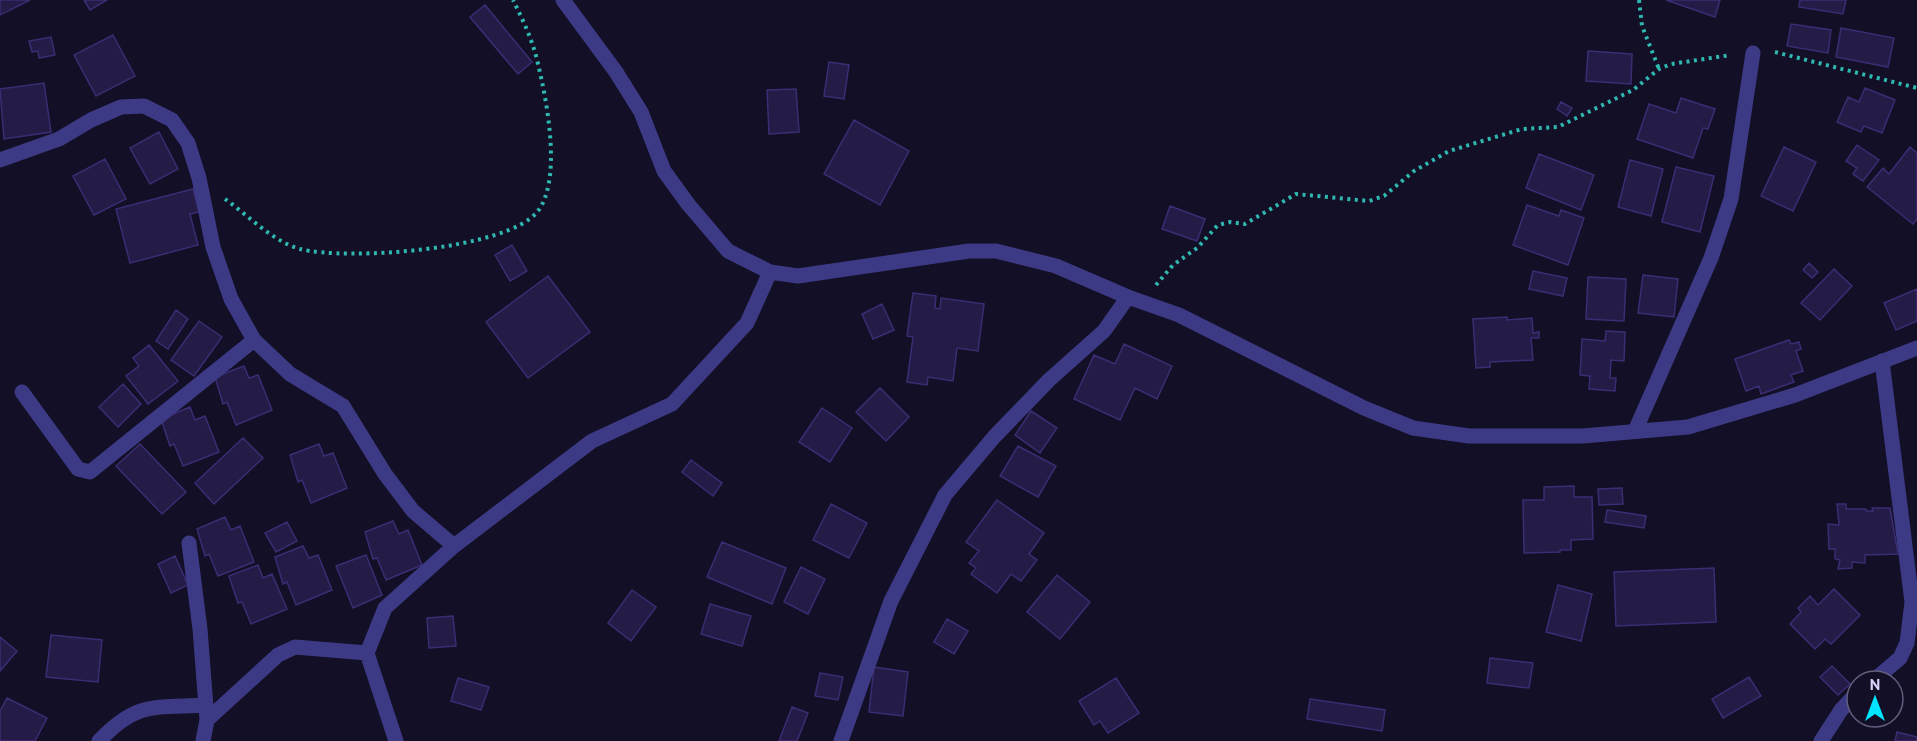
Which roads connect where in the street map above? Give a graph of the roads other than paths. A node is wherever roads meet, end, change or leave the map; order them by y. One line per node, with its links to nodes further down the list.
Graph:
1 (563, 0): 4 (street)
2 (1753, 53): 10 (street)
3 (0, 160): 6 (street)
4 (770, 272): 5 (street); 12 (street)
5 (1128, 297): 10 (street); 20 (street)
6 (254, 340): 9 (street); 12 (street)
7 (1917, 348): 8 (street)
8 (1882, 361): 10 (street); 14 (street)
9 (22, 392)
10 (1635, 431)
11 (189, 543): 16 (street)
12 (454, 546): 13 (street)
13 (368, 653): 16 (street); 19 (street)
14 (1887, 669)
15 (1845, 706): 21 (street)
16 (206, 712): 17 (street); 18 (street)
17 (99, 741)
18 (203, 741)
19 (396, 741)
20 (841, 741)
21 (1821, 741)

